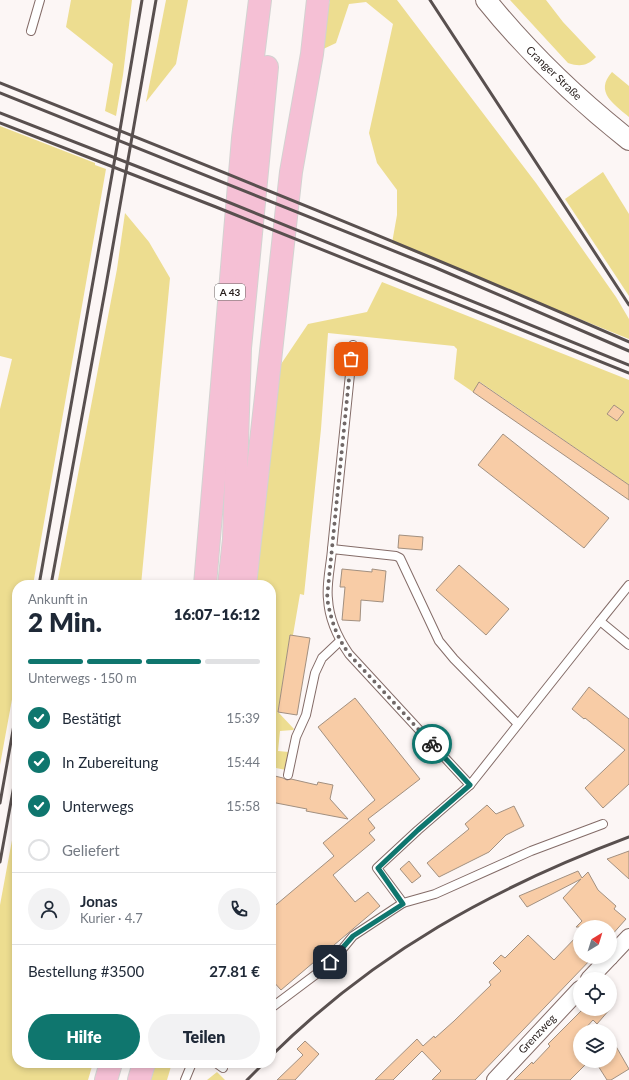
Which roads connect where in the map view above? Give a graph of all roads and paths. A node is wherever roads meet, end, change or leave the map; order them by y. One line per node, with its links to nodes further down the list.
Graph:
1 (40, 0): 7 (lane)
2 (260, 0): 14 (highway, A 43)
3 (274, 0): 13 (highway, A 43)
4 (318, 0): 8 (highway)
5 (326, 0): 8 (highway)
6 (486, 0): 9 (street, Cranger Straße)
7 (31, 31)
8 (312, 54): 11 (highway)
9 (629, 140)
10 (353, 345): 12 (lane)
11 (250, 536): 13 (lane); 15 (highway)
12 (332, 549): 18 (lane); 20 (lane)
13 (230, 575)
14 (205, 580)
15 (246, 580)
16 (629, 585): 17 (lane)
17 (600, 621): 19 (lane); 20 (lane)
18 (340, 641): 21 (lane); 22 (lane)
19 (629, 645)
20 (518, 724): 22 (lane)
21 (288, 775)
22 (470, 785): 24 (lane)
23 (603, 824): 24 (lane)
24 (403, 904): 30 (lane)
25 (629, 937): 26 (street)
26 (617, 950)
27 (603, 964): 28 (street)
28 (596, 972)
29 (573, 996): 37 (street, Grenzweg)
30 (276, 1004)
31 (110, 1068): 34 (highway)
32 (143, 1068): 35 (highway)
33 (190, 1068): 36 (lane)
34 (106, 1080)
35 (139, 1080)
36 (185, 1080)
37 (495, 1080)

